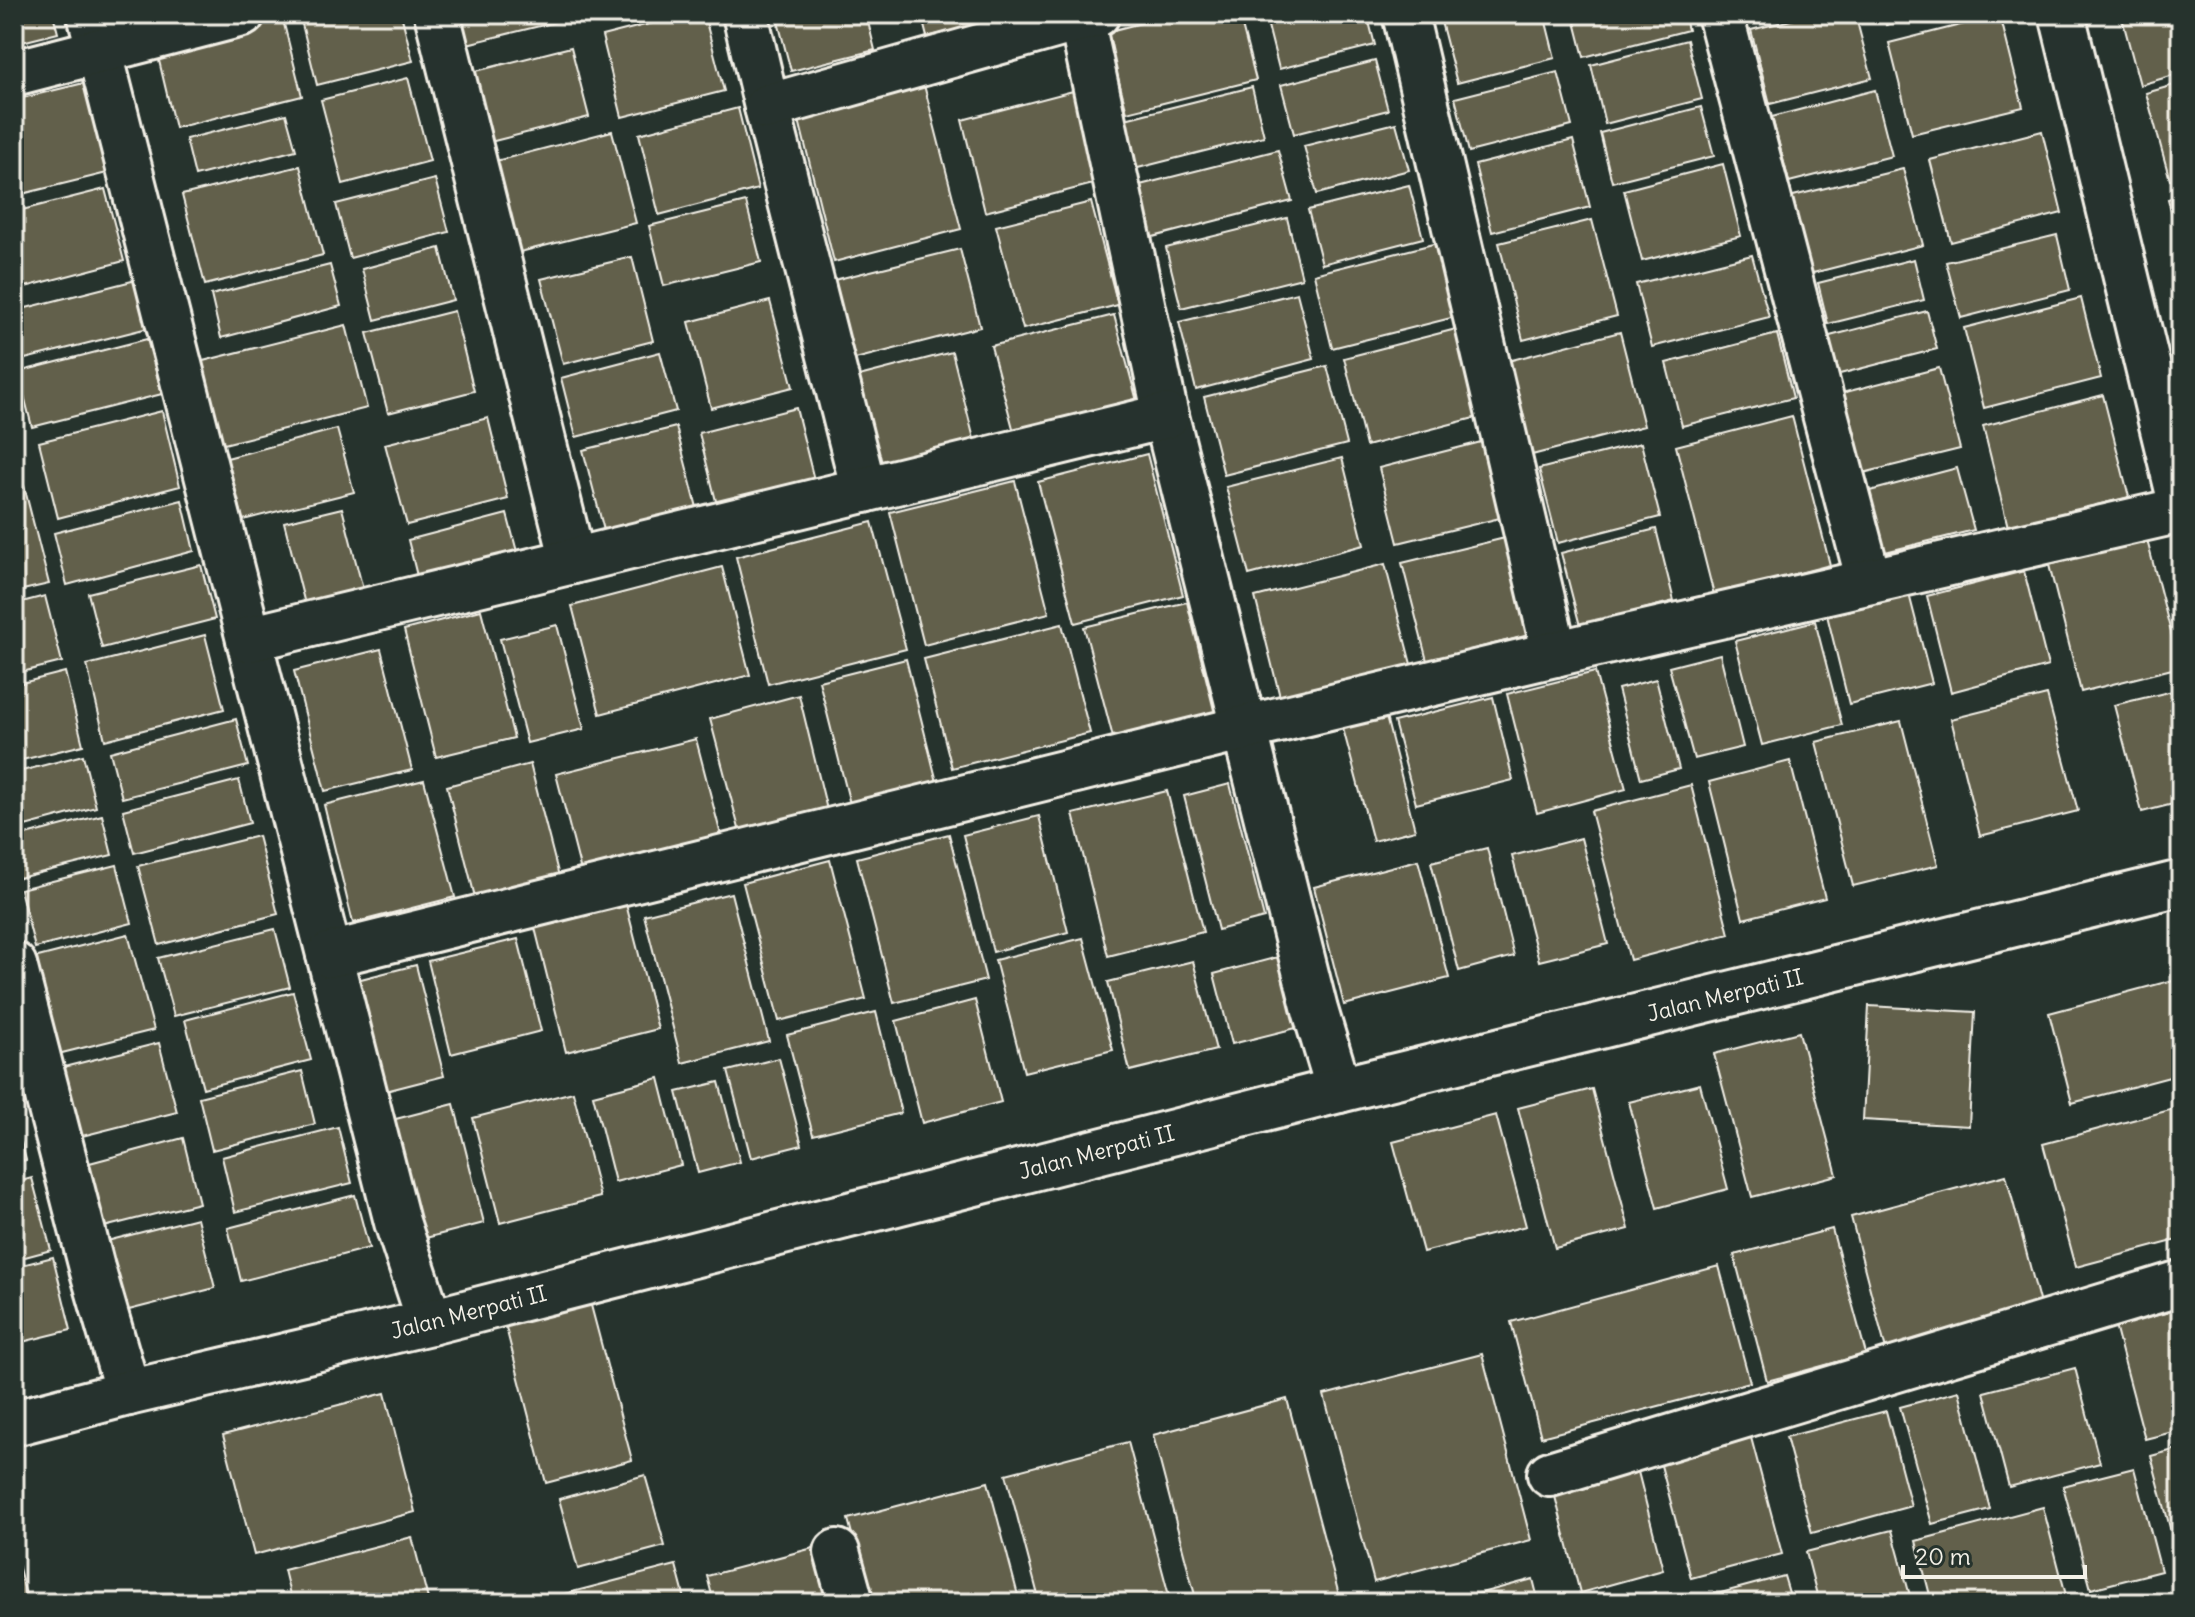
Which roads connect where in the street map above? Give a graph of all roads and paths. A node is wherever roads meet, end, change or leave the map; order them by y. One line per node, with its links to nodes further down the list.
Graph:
1 (242, 14): 8 (street)
2 (437, 14): 15 (street)
3 (745, 14): 10 (street)
4 (1405, 14): 18 (street)
5 (1720, 14): 16 (street)
6 (2062, 14): 13 (street)
7 (1089, 16): 10 (street); 11 (street)
8 (95, 32): 9 (street); 17 (street)
9 (14, 73)
10 (767, 107): 12 (street)
11 (1166, 416): 12 (street); 19 (street)
12 (864, 490): 15 (street)
13 (2181, 503)
14 (2181, 510): 16 (street)
15 (573, 561): 17 (street)
16 (1869, 581): 18 (street)
17 (249, 639): 21 (street)
18 (1555, 654): 19 (street)
19 (1245, 728): 21 (street); 23 (street)
20 (2181, 883): 23 (street, Jalan Merpati II)
21 (329, 955): 25 (street)
22 (14, 965): 26 (street)
23 (1339, 1090): 25 (street, Jalan Merpati II)
24 (2181, 1283): 28 (street)
25 (430, 1322): 26 (street, Jalan Merpati II)
26 (128, 1393): 27 (street, Jalan Merpati II)
27 (14, 1423)
28 (1550, 1474)
29 (837, 1552): 30 (street)
30 (851, 1603)

